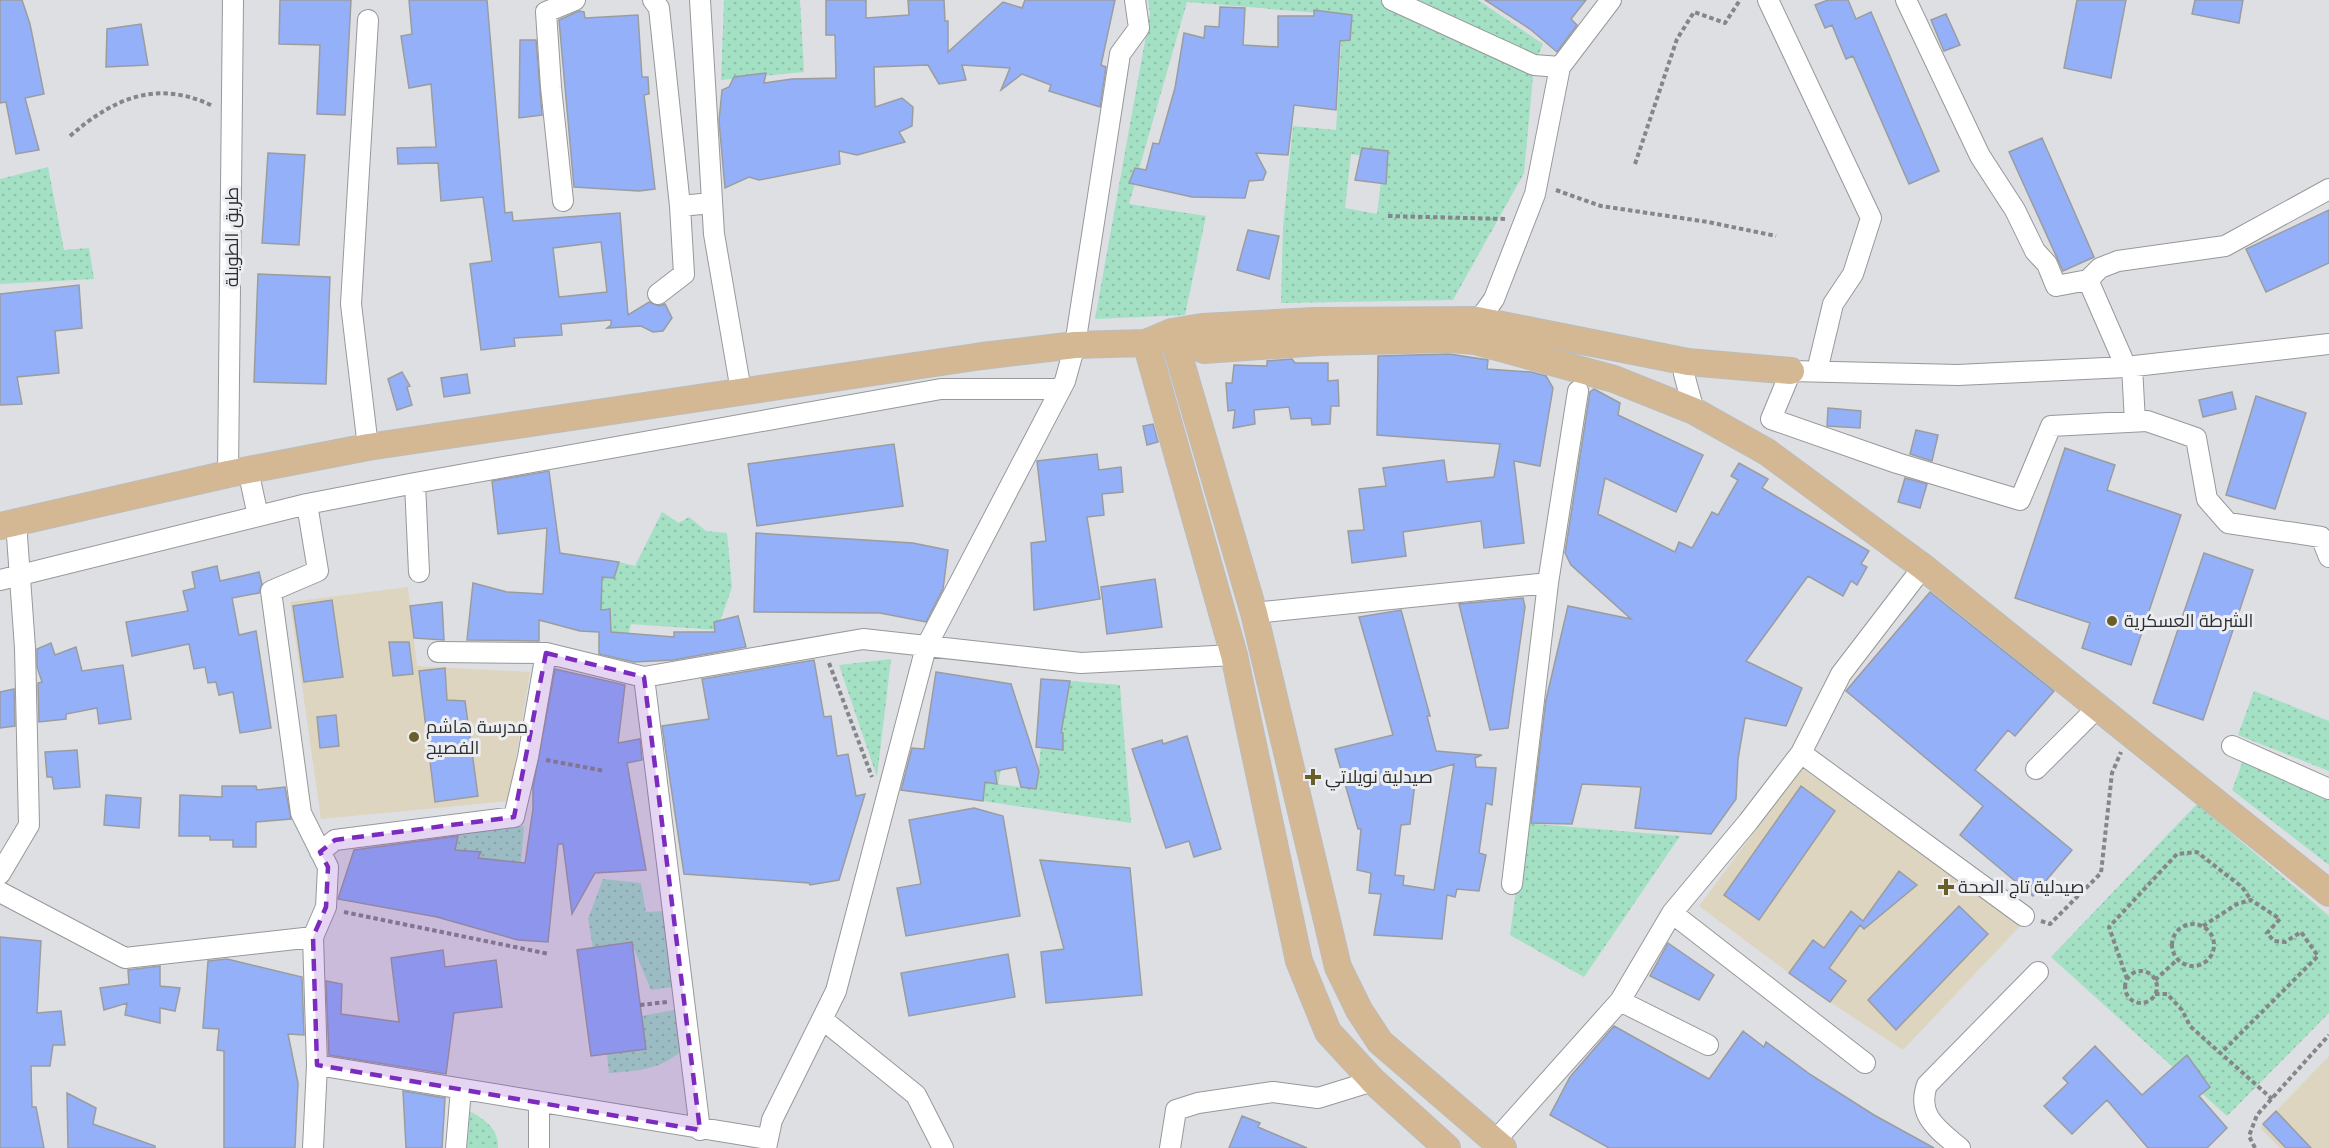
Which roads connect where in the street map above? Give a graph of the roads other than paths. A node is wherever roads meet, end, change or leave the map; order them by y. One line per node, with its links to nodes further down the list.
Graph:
1 (233, 0): 33 (street, طريق الطويلة)
2 (575, 0): 13 (street)
3 (653, 0): 15 (street)
4 (700, 0): 14 (street)
5 (1135, 0): 22 (street)
6 (1392, 0): 11 (street)
7 (1611, 0): 11 (street)
8 (1768, 0): 26 (street)
9 (1906, 0): 16 (street)
10 (368, 20): 32 (street)
11 (1560, 67): 18 (street)
12 (2329, 189): 16 (street)
13 (563, 201)
14 (712, 203): 15 (street); 28 (street)
15 (680, 206): 17 (street)
16 (2088, 280): 24 (street)
17 (658, 294)
18 (1472, 330): 19 (main road); 23 (main road); 30 (main road)
19 (1173, 332): 20 (main road); 43 (main road)
20 (1146, 343): 22 (main road); 47 (main road)
21 (2329, 344): 24 (street)
22 (1075, 345): 27 (street); 28 (main road)
23 (1688, 362): 25 (main road); 30 (street)
24 (2129, 366): 26 (street); 31 (street)
25 (1791, 371): 26 (street); 31 (street)
26 (1816, 371)
27 (1061, 389): 34 (street); 44 (street)
28 (741, 391): 32 (main road)
29 (1578, 391): 42 (street)
30 (1694, 411): 39 (main road)
31 (2135, 422): 38 (street)
32 (368, 447): 33 (main road)
33 (238, 472): 36 (street, طريق الطويلة); 37 (main road)
34 (415, 483): 35 (street); 40 (street)
35 (307, 504): 36 (street); 54 (street)
36 (258, 516): 41 (street)
37 (8, 524): 41 (street)
38 (2329, 557)
39 (1923, 567): 49 (main road); 51 (street)
40 (419, 572)
41 (9, 578): 55 (street)
42 (1548, 583): 43 (street); 56 (street)
43 (1254, 613): 73 (main road)
44 (926, 647): 47 (street); 48 (street); 64 (street)
45 (438, 652): 46 (street)
46 (546, 654): 48 (street); 54 (street)
47 (1234, 655): 68 (main road)
48 (644, 677): 71 (street)
49 (2098, 707): 52 (street); 58 (main road)
50 (2232, 746): 53 (street)
51 (1801, 753): 59 (street); 60 (street)
52 (2036, 769)
53 (2329, 789)
54 (320, 852): 61 (street)
55 (0, 874)
56 (1512, 884)
57 (0, 892): 61 (street)
58 (2329, 893)
59 (1672, 913): 63 (street); 66 (street)
60 (2024, 916)
61 (313, 937): 67 (street)
62 (2038, 972): 80 (street)
63 (1620, 1001): 65 (street); 73 (street)
64 (822, 1019): 72 (street); 77 (street)
65 (1708, 1045)
66 (1864, 1063)
67 (317, 1065): 69 (street); 74 (street)
68 (1373, 1081): 78 (street); 79 (main road)
69 (461, 1089): 70 (street); 75 (street)
70 (539, 1102): 71 (street); 76 (street)
71 (700, 1130): 72 (street)
72 (767, 1144)
73 (1499, 1145)
74 (313, 1148)
75 (456, 1148)
76 (539, 1148)
77 (944, 1148)
78 (1170, 1148)
79 (1447, 1148)
80 (1960, 1148)

